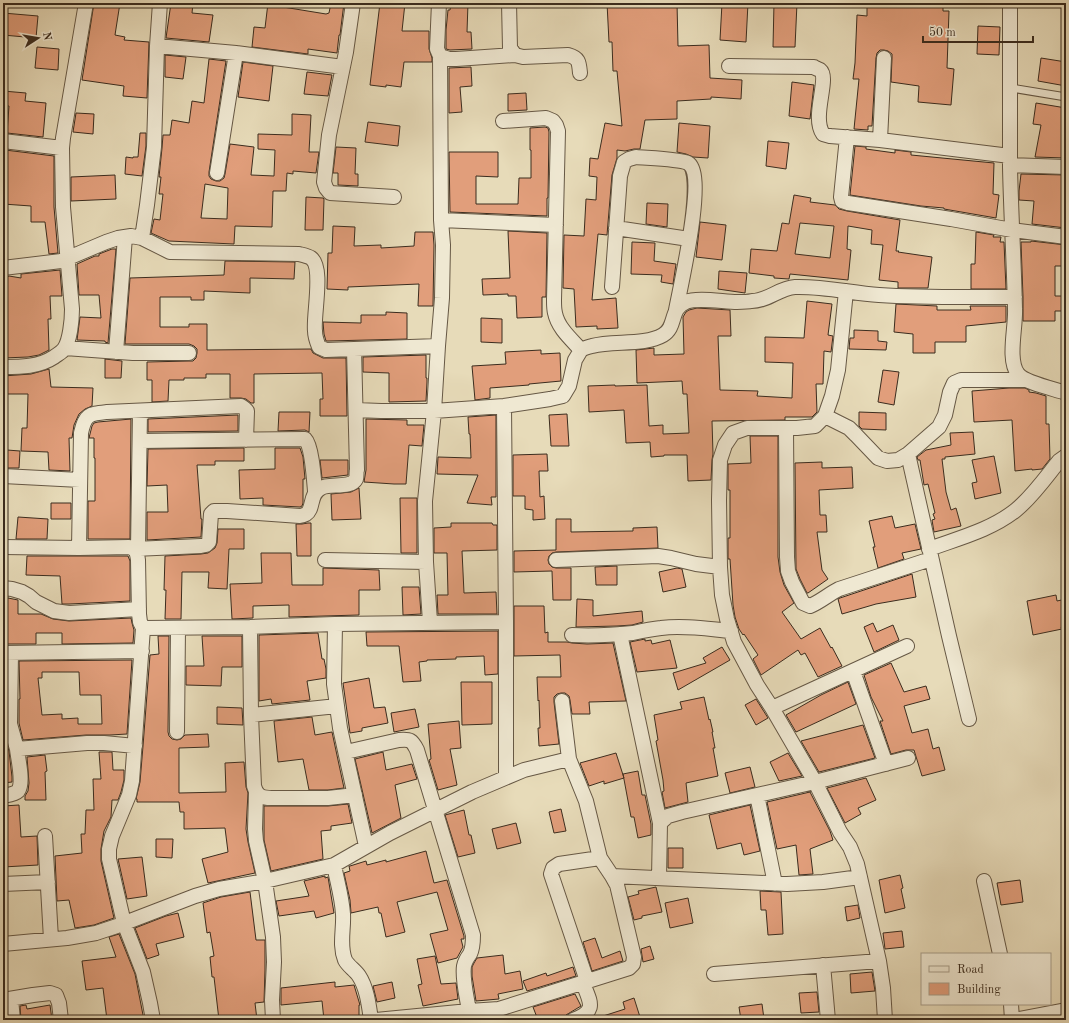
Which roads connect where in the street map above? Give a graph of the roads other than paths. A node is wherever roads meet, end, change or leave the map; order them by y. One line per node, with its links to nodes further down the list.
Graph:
1 (86, 3): 21 (street)
2 (160, 3): 7 (street)
3 (353, 3): 13 (street)
4 (439, 3): 10 (street)
5 (509, 3): 9 (street)
6 (1010, 3): 15 (street)
7 (157, 46): 8 (street); 32 (street)
8 (236, 53): 13 (street); 24 (street)
9 (515, 55): 10 (street); 14 (street)
10 (440, 56): 26 (street)
11 (884, 58): 19 (street)
12 (729, 66): 18 (street)
13 (344, 67): 25 (street)
14 (580, 73)
15 (1011, 88): 16 (lane); 22 (street)
16 (1066, 97)
17 (503, 121): 27 (street)
18 (847, 137): 19 (street); 29 (street)
19 (880, 140): 22 (street)
20 (3, 141): 21 (street)
21 (62, 148): 34 (street)
22 (1010, 161): 23 (street); 29 (street)
23 (1066, 167)
24 (217, 173)
25 (394, 197)
26 (441, 220): 27 (street); 40 (street)
27 (556, 225): 43 (street)
28 (616, 228): 33 (street); 33 (street); 36 (street)
29 (1012, 230): 31 (street); 38 (street)
30 (125, 237): 32 (street); 34 (street); 44 (street)
31 (1066, 237)
32 (142, 238): 42 (street)
33 (689, 239): 39 (street)
34 (67, 258): 35 (street); 41 (street)
35 (3, 268)
36 (612, 287)
37 (846, 291): 38 (street); 39 (street); 53 (street)
38 (1015, 297): 47 (street)
39 (676, 310): 43 (street)
40 (438, 346): 42 (street); 52 (street)
41 (65, 348): 44 (street); 46 (street)
42 (354, 349): 50 (street)
43 (581, 350): 49 (street)
44 (116, 352): 45 (street)
45 (189, 353)
46 (3, 367)
47 (1026, 380): 48 (street); 57 (street)
48 (1066, 393)
49 (504, 406): 52 (street); 73 (street)
50 (356, 410): 52 (street); 61 (street)
51 (140, 411): 55 (street); 56 (street); 60 (street)
52 (434, 411): 68 (street)
53 (825, 416): 54 (street); 57 (street)
54 (786, 428): 65 (street); 69 (street)
55 (246, 440): 56 (street); 61 (street)
56 (140, 441): 64 (street)
57 (908, 454): 65 (street)
58 (1066, 456): 65 (street)
59 (3, 476): 60 (street)
60 (80, 480): 63 (street)
61 (315, 491): 64 (street)
62 (3, 547): 63 (street)
63 (79, 548): 64 (street)
64 (136, 549): 71 (street)
65 (930, 554): 89 (street)
66 (325, 560): 68 (street)
67 (556, 560): 69 (street)
68 (426, 562): 72 (street)
69 (720, 567): 78 (street)
70 (3, 588): 71 (street)
71 (139, 609): 76 (street)
72 (430, 622): 73 (street); 74 (street)
73 (506, 622): 97 (street)
74 (334, 624): 75 (street); 86 (street)
75 (250, 627): 77 (street); 88 (street)
76 (143, 628): 77 (street); 82 (street)
77 (178, 628): 90 (street)
78 (731, 631): 79 (street); 87 (street)
79 (620, 634): 80 (street); 104 (street)
80 (572, 635)
81 (907, 646): 84 (street)
82 (142, 652): 83 (street); 91 (street)
83 (7, 653): 92 (street)
84 (853, 671): 87 (street); 96 (street)
85 (562, 701): 95 (street)
86 (337, 706): 88 (street); 93 (street)
87 (772, 708): 98 (street)
88 (251, 715): 99 (street)
89 (969, 719)
90 (177, 732)
91 (135, 746): 92 (street); 117 (street)
92 (17, 749): 102 (street)
93 (346, 752): 101 (street); 103 (street)
94 (908, 758): 96 (street)
95 (569, 759): 97 (street); 107 (street)
96 (886, 764): 98 (street)
97 (506, 777): 103 (street)
98 (815, 782): 100 (street); 110 (street)
99 (256, 793): 101 (street); 112 (street)
100 (757, 794): 104 (street); 116 (street)
101 (355, 795): 106 (street)
102 (3, 796)
103 (435, 810): 106 (street); 128 (street)
104 (660, 823): 111 (street)
105 (45, 836): 114 (street)
106 (366, 846): 108 (street)
107 (600, 858): 109 (street); 124 (street)
108 (334, 866): 112 (street); 134 (street)
109 (612, 876): 111 (street); 124 (street)
110 (860, 877): 116 (street); 121 (street)
111 (659, 878): 116 (street)
112 (265, 881): 117 (street); 133 (street)
113 (984, 881): 120 (street)
114 (48, 882): 115 (street); 118 (street)
115 (3, 884)
116 (775, 884)
117 (124, 923): 118 (street); 132 (street)
118 (51, 939): 119 (street)
119 (3, 944)
120 (1000, 953)
121 (879, 961): 122 (street); 138 (street)
122 (823, 965): 123 (street); 137 (street)
123 (714, 974)
124 (585, 982): 129 (street); 136 (street)
125 (7, 999): 130 (street); 131 (street)
126 (1011, 1005): 139 (street)
127 (1066, 1010): 139 (street)
128 (469, 1011): 129 (street); 135 (street)
129 (500, 1015)
130 (13, 1020)
131 (61, 1020)
132 (153, 1020)
133 (273, 1020)
134 (371, 1020)
135 (376, 1020)
136 (573, 1020)
137 (828, 1020)
138 (886, 1020)
139 (1013, 1020)

